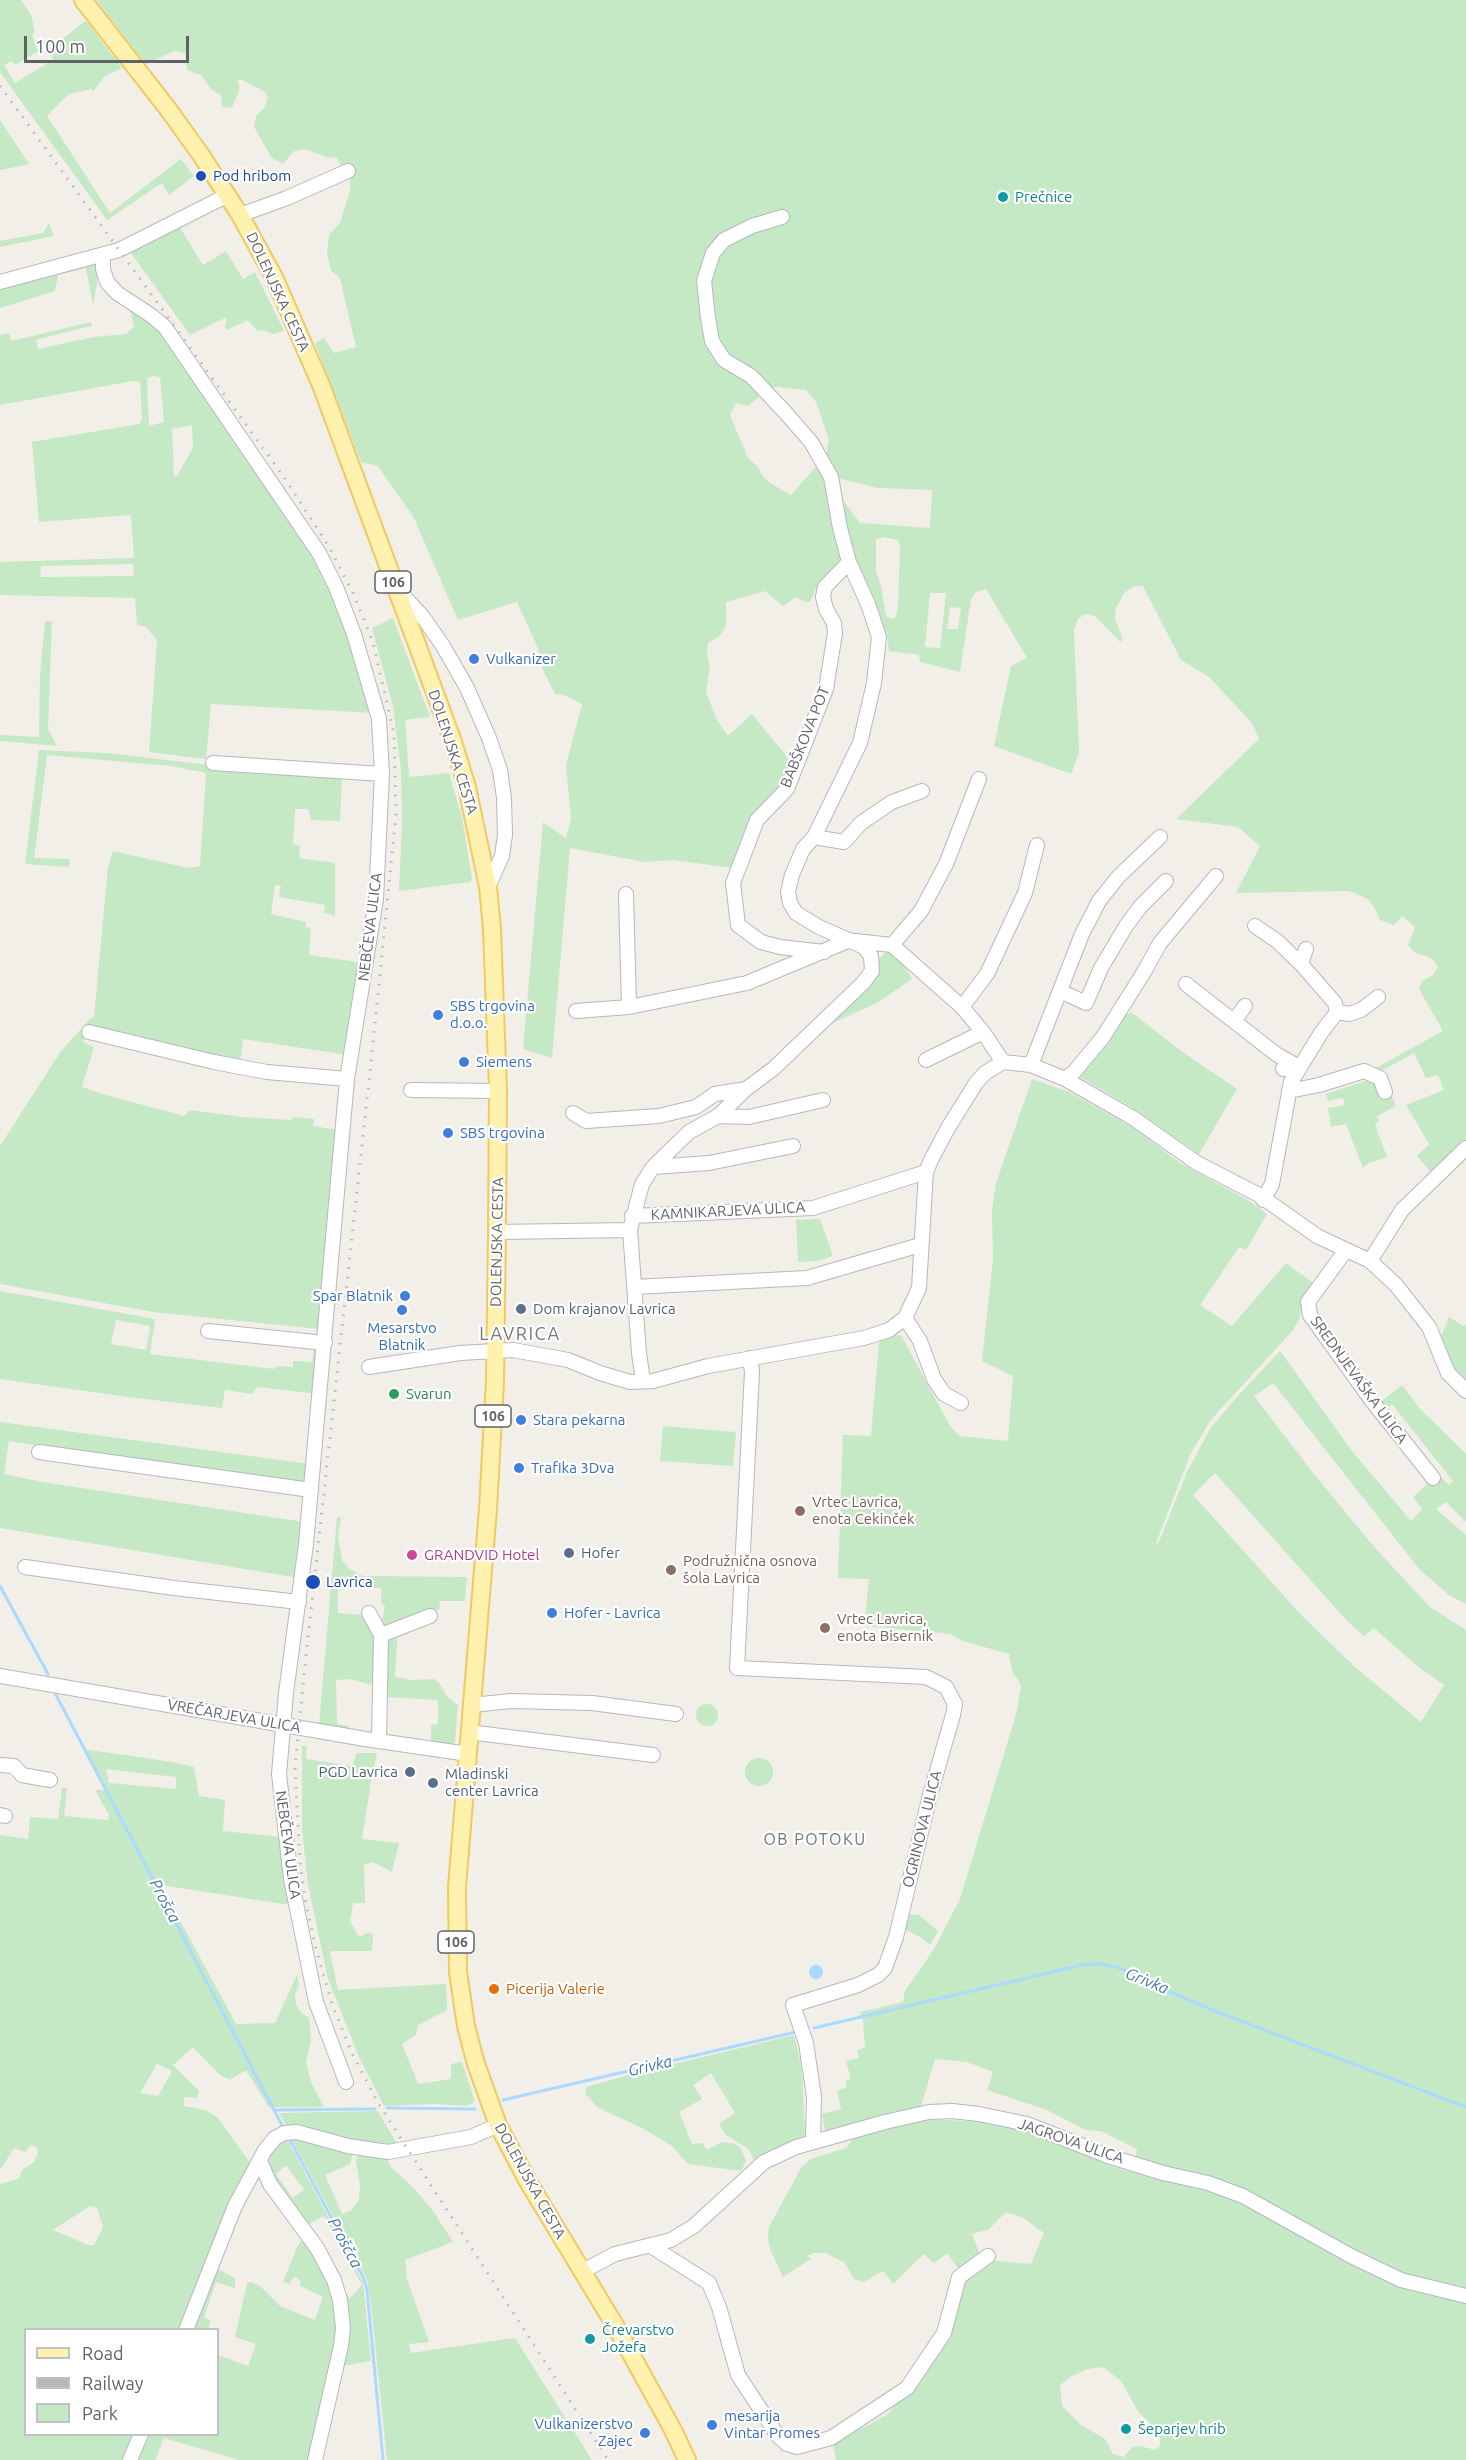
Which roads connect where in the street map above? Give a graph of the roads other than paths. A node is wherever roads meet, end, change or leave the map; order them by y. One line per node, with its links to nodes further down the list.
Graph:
1 (83, 0): 3 (main road, DOLENJSKA CESTA / 106)
2 (348, 171): 4 (street)
3 (228, 195): 4 (main road, DOLENJSKA CESTA / 106); 6 (street)
4 (240, 215): 9 (main road, DOLENJSKA CESTA / 106)
5 (782, 217): 8 (street)
6 (103, 256): 7 (street); 11 (street, NEBČEVA ULICA)
7 (0, 282)
8 (849, 562): 14 (street); 25 (street, BABŠKOVA POT)
9 (394, 586): 19 (main road, DOLENJSKA CESTA / 106); 19 (street, DOLENJSKA CESTA)
10 (213, 763): 11 (street)
11 (382, 774): 45 (street, NEBČEVA ULICA)
12 (979, 779): 23 (street)
13 (922, 791): 14 (street)
14 (814, 837): 22 (street)
15 (1160, 837): 30 (street)
16 (1037, 845): 34 (street)
17 (1216, 876): 46 (street)
18 (1166, 881): 30 (street)
19 (488, 887): 49 (main road, DOLENJSKA CESTA / 106)
20 (626, 894): 33 (street)
21 (1255, 926): 26 (street)
22 (850, 940): 23 (street); 25 (street); 47 (street)
23 (892, 945): 34 (street)
24 (1306, 949): 26 (street)
25 (824, 952): 33 (street)
26 (1301, 964): 29 (street)
27 (1327, 973): 29 (street)
28 (1186, 984): 37 (street)
29 (1320, 986): 36 (street)
30 (1060, 991): 42 (street)
31 (1378, 997): 36 (street)
32 (1245, 1006): 37 (street)
33 (629, 1007): 35 (street)
34 (962, 1007): 39 (street)
35 (576, 1011)
36 (1337, 1012): 43 (street)
37 (1234, 1021): 43 (street)
38 (89, 1032): 45 (street)
39 (984, 1032): 40 (street); 41 (street)
40 (926, 1060)
41 (1004, 1062): 42 (street); 58 (street)
42 (1031, 1065): 46 (street)
43 (1299, 1066): 44 (street); 50 (street)
44 (1283, 1069)
45 (347, 1079): 69 (street, NEBČEVA ULICA)
46 (1065, 1079): 59 (street)
47 (746, 1089): 53 (street); 54 (street)
48 (411, 1090): 49 (street)
49 (498, 1091): 62 (main road, DOLENJSKA CESTA / 106)
50 (1288, 1091): 51 (street); 59 (street)
51 (1385, 1092)
52 (823, 1100): 54 (street)
53 (573, 1113)
54 (718, 1116): 57 (street)
55 (793, 1146): 57 (street)
56 (1466, 1148): 65 (street)
57 (653, 1167): 60 (street)
58 (926, 1172): 60 (street, KAMNIKARJEVA ULICA); 63 (street)
59 (1263, 1200): 64 (street)
60 (632, 1216): 61 (street)
61 (630, 1230): 62 (street); 66 (street)
62 (497, 1232): 70 (main road, DOLENJSKA CESTA / 106)
63 (920, 1245): 66 (street); 67 (street)
64 (1346, 1250): 65 (street); 77 (street, SREDNJEVAŠKA ULICA)
65 (1370, 1261): 74 (street)
66 (634, 1287): 73 (street)
67 (905, 1318): 71 (street); 75 (street)
68 (208, 1331): 69 (street)
69 (325, 1343): 78 (street, NEBČEVA ULICA)
70 (495, 1351): 72 (street); 73 (street); 85 (main road, DOLENJSKA CESTA / 106)
71 (750, 1358): 73 (street); 96 (street, OGRINOVA ULICA)
72 (369, 1367)
73 (643, 1381)
74 (1466, 1391)
75 (961, 1403)
76 (39, 1452): 78 (street)
77 (1433, 1478)
78 (311, 1490): 80 (street, NEBČEVA ULICA)
79 (25, 1567): 80 (street)
80 (299, 1602): 87 (street, NEBČEVA ULICA)
81 (369, 1613): 83 (street)
82 (430, 1616): 83 (street)
83 (381, 1635): 89 (street)
84 (0, 1676): 87 (street, VREČARJEVA ULICA)
85 (472, 1705): 86 (street); 88 (main road, DOLENJSKA CESTA / 106)
86 (676, 1714)
87 (282, 1724): 89 (street, VREČARJEVA ULICA); 94 (street, NEBČEVA ULICA)
88 (469, 1732): 90 (main road, DOLENJSKA CESTA / 106); 91 (street)
89 (378, 1741): 90 (street, VREČARJEVA ULICA)
90 (468, 1754): 95 (main road, DOLENJSKA CESTA / 106)
91 (653, 1755)
92 (0, 1764): 93 (street)
93 (50, 1779)
94 (345, 2082)
95 (498, 2125): 97 (street); 100 (main road, DOLENJSKA CESTA / 106)
96 (813, 2141): 98 (street, JAGROVA ULICA); 101 (street, JAGROVA ULICA)
97 (260, 2162): 102 (street); 106 (street)
98 (651, 2246): 100 (street, JAGROVA ULICA); 104 (street)
99 (988, 2256): 104 (street)
100 (583, 2271): 107 (main road, DOLENJSKA CESTA / 106)
101 (1466, 2295)
102 (187, 2328)
103 (140, 2436): 105 (street)
104 (799, 2454)
105 (130, 2460)
106 (315, 2460)
107 (687, 2460)

